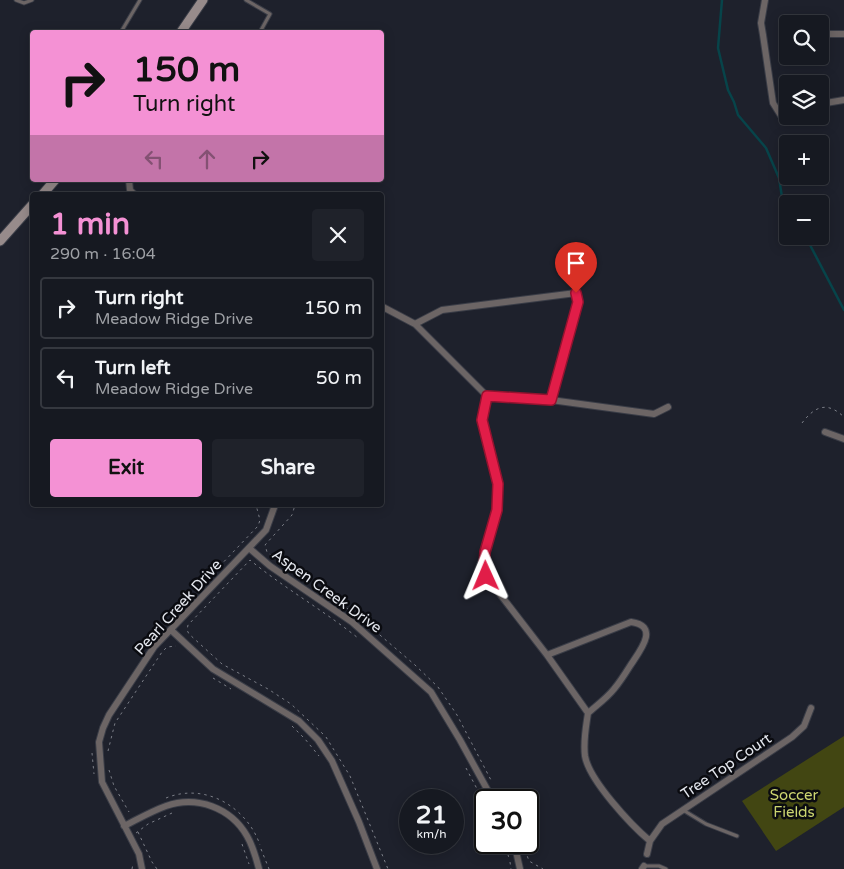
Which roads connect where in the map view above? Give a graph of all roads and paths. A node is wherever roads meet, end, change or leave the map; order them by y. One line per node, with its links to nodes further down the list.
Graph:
1 (16, 0): 2 (lane)
2 (32, 0)
3 (140, 0): 7 (lane)
4 (203, 0): 8 (main road)
5 (246, 0): 9 (lane)
6 (765, 0): 14 (street)
7 (122, 30)
8 (182, 30)
9 (261, 30)
10 (829, 34): 11 (street)
11 (844, 34)
12 (844, 100): 13 (street)
13 (829, 102)
14 (779, 113)
15 (53, 182): 16 (main road)
16 (45, 192)
17 (30, 207): 18 (main road)
18 (0, 241)
19 (384, 308): 20 (street)
20 (415, 324): 21 (street); 22 (street)
21 (487, 396): 22 (street); 40 (street)
22 (551, 400): 23 (street)
23 (668, 407)
24 (844, 417): 25 (path)
25 (802, 423)
26 (825, 432): 27 (street)
27 (844, 438)
28 (257, 507): 34 (path)
29 (274, 507): 32 (street, Pearl Creek Drive)
30 (262, 546): 31 (path)
31 (265, 546)
32 (249, 548): 35 (street, Pearl Creek Drive); 53 (street, Aspen Creek Drive)
33 (250, 560): 37 (path)
34 (211, 576)
35 (170, 630): 57 (street, Pearl Creek Drive); 72 (street)
36 (170, 642): 38 (path)
37 (362, 642)
38 (170, 646): 39 (path); 47 (path)
39 (180, 648)
40 (547, 655): 44 (street); 44 (street)
41 (211, 677): 42 (path)
42 (236, 692)
43 (811, 708): 54 (street, Tree Top Court)
44 (588, 713): 59 (street)
45 (290, 725): 49 (path)
46 (92, 748): 51 (path)
47 (107, 753)
48 (462, 760): 52 (path)
49 (322, 761)
50 (109, 769): 55 (path)
51 (96, 781)
52 (477, 789)
53 (487, 789)
54 (683, 810): 58 (lane); 59 (street, Tree Top Court)
55 (129, 812)
56 (174, 812): 69 (path)
57 (124, 826): 68 (street, Pearl Creek Drive); 71 (street)
58 (738, 836)
59 (650, 842): 64 (street)
60 (242, 843): 70 (path)
61 (508, 854): 73 (path)
62 (517, 854): 74 (street)
63 (526, 854): 75 (path)
64 (647, 854)
65 (134, 863): 67 (path)
66 (643, 868): 76 (lane)
67 (132, 869)
68 (142, 869)
69 (157, 869)
70 (251, 869)
71 (259, 869)
72 (376, 869)
73 (512, 869)
74 (520, 869)
75 (543, 869)
76 (666, 869)

